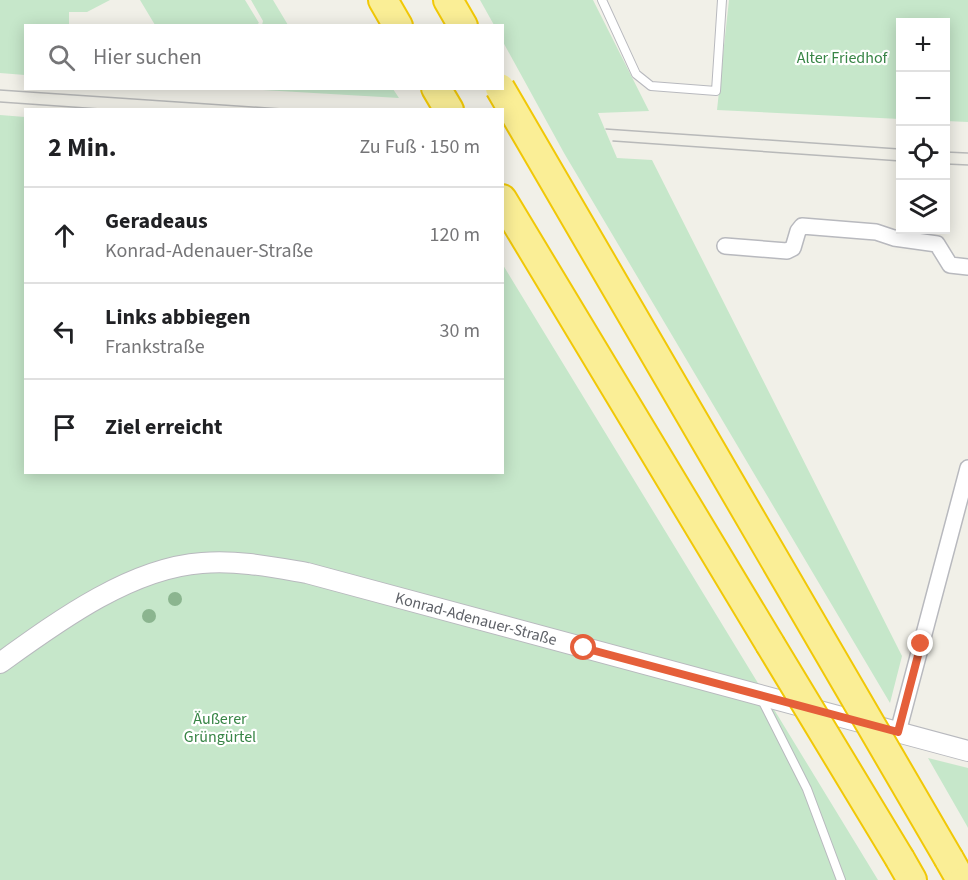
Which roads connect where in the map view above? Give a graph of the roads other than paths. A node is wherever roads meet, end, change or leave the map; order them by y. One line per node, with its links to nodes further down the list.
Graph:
1 (383, 0): 5 (highway)
2 (448, 0): 6 (highway)
3 (602, 0): 4 (lane)
4 (722, 0)
5 (397, 24)
6 (462, 24)
7 (437, 90): 9 (highway)
8 (501, 90): 19 (highway, bridge)
9 (448, 108)
10 (504, 202): 18 (highway, bridge)
11 (725, 246): 12 (street)
12 (968, 267)
13 (968, 468): 16 (street)
14 (0, 663): 15 (street, Konrad-Adenauer-Straße)
15 (760, 696): 16 (street, Konrad-Adenauer-Straße); 20 (lane)
16 (898, 732): 17 (street, Konrad-Adenauer-Straße)
17 (968, 751)
18 (906, 869)
19 (955, 870)
20 (841, 880)

